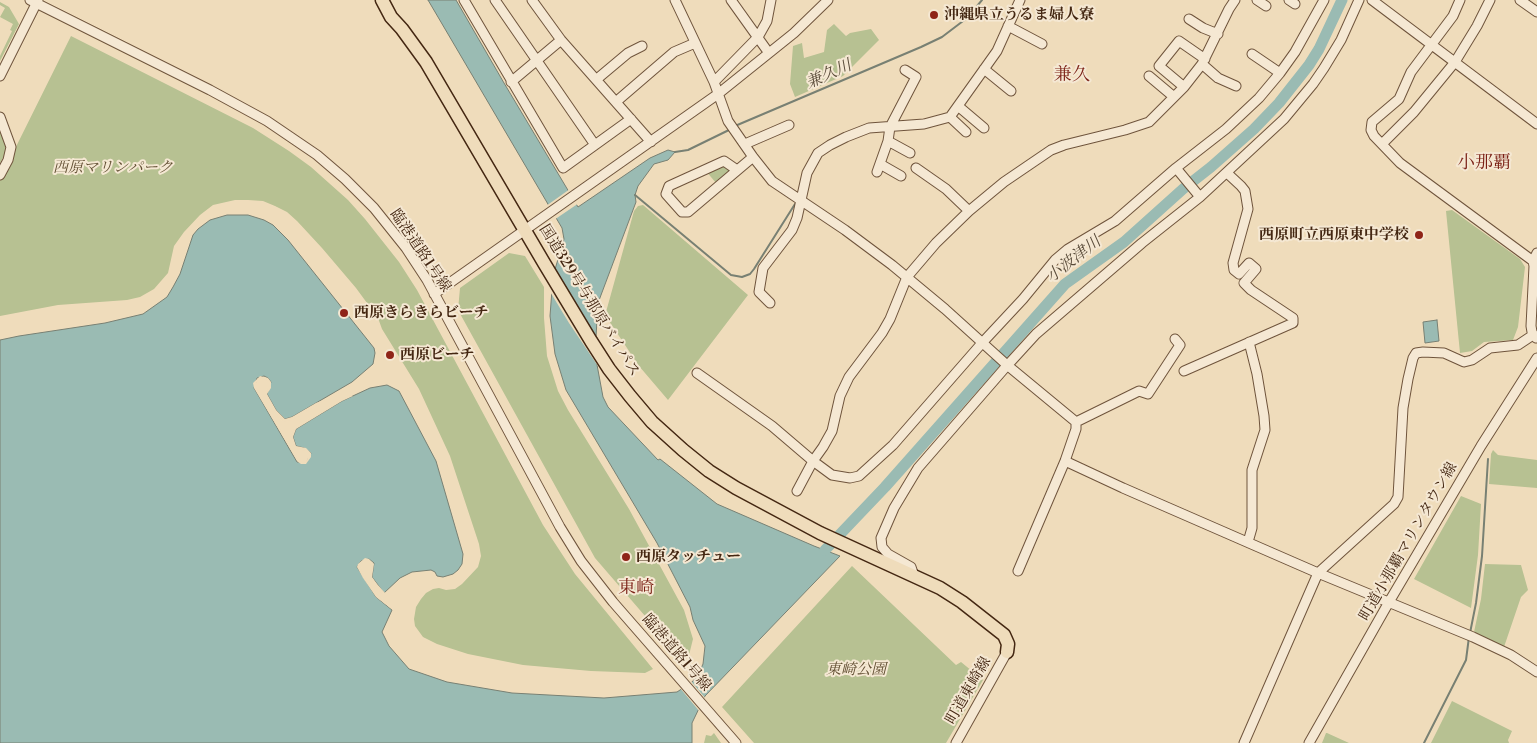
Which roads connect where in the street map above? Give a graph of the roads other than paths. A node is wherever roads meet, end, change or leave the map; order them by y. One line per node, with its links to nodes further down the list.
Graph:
1 (382, 0): 24 (highway, 国道329号与那原バイパス)
2 (388, 0): 24 (highway, 国道329号与那原バイパス)
3 (464, 0): 43 (street)
4 (495, 0): 34 (street)
5 (532, 0): 27 (street)
6 (731, 0): 26 (street)
7 (772, 0): 26 (street)
8 (828, 0): 48 (street)
9 (1020, 0): 23 (street)
10 (1235, 0): 25 (street)
11 (1257, 0): 20 (street)
12 (1324, 0): 39 (street)
13 (1359, 0): 70 (street)
14 (1372, 0): 30 (street)
15 (1460, 0): 30 (street)
16 (1490, 0): 36 (street)
17 (1520, 0): 21 (street)
18 (34, 1): 40 (street); 79 (street, 臨港道路1号線)
19 (678, 1): 28 (street)
20 (1266, 6)
21 (1537, 12)
22 (1189, 19): 25 (street)
23 (1008, 26): 29 (street); 37 (street)
24 (402, 29): 76 (highway, 国道329号与那原バイパス)
25 (1218, 34): 35 (street)
26 (758, 37): 32 (street); 44 (street)
27 (562, 40): 34 (street); 42 (street)
28 (695, 43): 44 (street); 50 (street)
29 (1042, 44)
30 (1431, 44): 36 (street); 63 (street)
31 (642, 46): 42 (street)
32 (766, 48)
33 (1252, 54): 39 (street)
34 (536, 60): 43 (street); 64 (street)
35 (1203, 62): 45 (street); 46 (street); 46 (street)
36 (1454, 62): 55 (street); 63 (street)
37 (984, 69): 47 (street); 51 (street)
38 (905, 70): 57 (street)
39 (1280, 74): 69 (street)
40 (0, 76)
41 (1149, 76): 49 (street)
42 (597, 79): 50 (street)
43 (511, 82): 64 (street)
44 (714, 82): 48 (street)
45 (1236, 86)
46 (1184, 87): 49 (street)
47 (1011, 90)
48 (718, 94): 61 (street); 62 (street)
49 (1174, 97): 75 (street)
50 (617, 102): 54 (street)
51 (958, 106): 53 (street); 58 (street)
52 (0, 117): 71 (street)
53 (950, 117): 57 (street); 59 (street)
54 (631, 118): 61 (street); 64 (street)
55 (1537, 124)
56 (789, 125): 62 (street)
57 (890, 127): 60 (street); 74 (street)
58 (984, 128)
59 (966, 132)
60 (888, 141): 65 (street); 72 (street)
61 (651, 142): 76 (street)
62 (745, 144): 66 (street)
63 (1382, 144): 77 (street)
64 (595, 146)
65 (910, 153)
66 (753, 157): 68 (street); 74 (street)
67 (916, 168): 75 (street)
68 (737, 170): 68 (street)
69 (1178, 170): 73 (street); 84 (street)
70 (1227, 173): 73 (street); 83 (street)
71 (0, 175)
72 (901, 176)
73 (1199, 195): 86 (street)
74 (800, 199): 78 (street); 80 (street)
75 (969, 211): 78 (street)
76 (526, 231): 79 (street); 96 (highway, 国道329号与那原バイパス)
77 (1535, 257): 81 (street)
78 (907, 277): 84 (street); 90 (street)
79 (434, 294): 100 (street, 臨港道路1号線)
80 (770, 303)
81 (1535, 337): 95 (street)
82 (1175, 339): 89 (street)
83 (1249, 342): 87 (street); 93 (street)
84 (985, 346): 86 (street); 90 (street)
85 (1537, 358): 97 (street, 町道小那覇マリンタウン線)
86 (1005, 363): 89 (street); 96 (street)
87 (1184, 371)
88 (697, 373): 90 (street)
89 (1076, 422): 91 (street)
90 (813, 461): 92 (street)
91 (1065, 461): 93 (street); 94 (street)
92 (797, 491)
93 (1248, 542): 95 (street)
94 (1018, 571)
95 (1318, 573): 97 (street); 102 (street)
96 (914, 576): 98 (highway, 国道329号与那原バイパス)
97 (1389, 602): 99 (street); 103 (street, 町道小那覇マリンタウン線)
98 (1007, 652): 101 (street, 町道東崎線)
99 (1537, 672)
100 (736, 743)
101 (956, 743)
102 (1244, 743)
103 (1309, 743)

